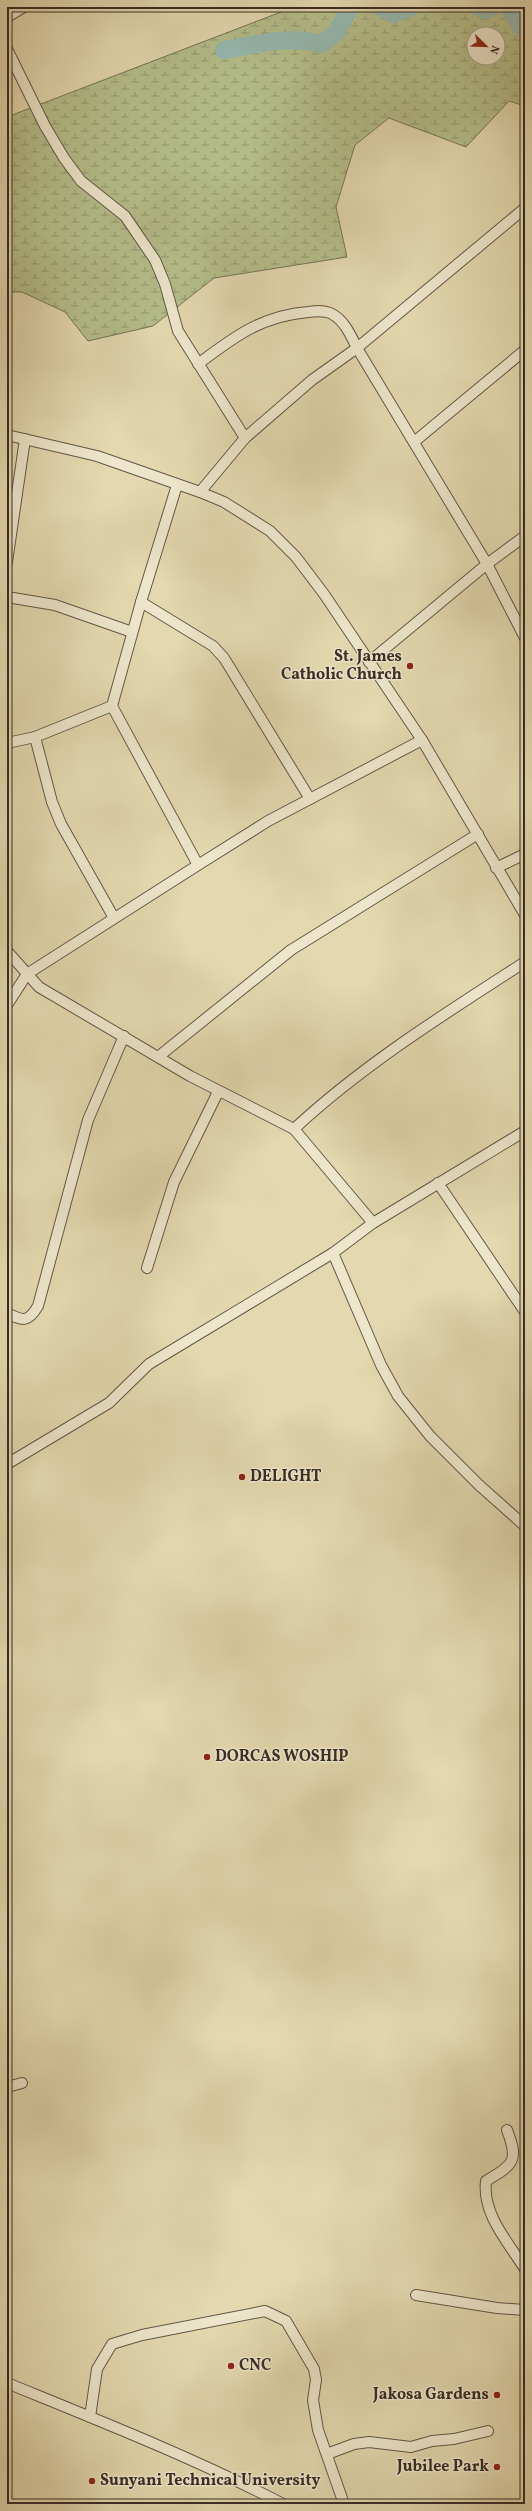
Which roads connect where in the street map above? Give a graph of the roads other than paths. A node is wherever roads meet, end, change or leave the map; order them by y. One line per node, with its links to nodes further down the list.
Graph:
1 (24, 7): 2 (street)
2 (7, 17)
3 (7, 48): 7 (street)
4 (525, 208): 5 (street)
5 (357, 348): 7 (street); 9 (street); 11 (street)
6 (525, 350): 11 (street)
7 (198, 364): 9 (street)
8 (7, 435): 10 (street)
9 (245, 438): 13 (street)
10 (26, 439): 12 (street); 15 (street)
11 (414, 442): 16 (street)
12 (177, 485): 13 (street); 18 (street)
13 (200, 492): 21 (street)
14 (525, 536): 16 (street)
15 (7, 562)
16 (487, 564): 20 (street); 21 (street)
17 (7, 597): 19 (street)
18 (140, 602): 19 (street); 26 (street)
19 (132, 632): 22 (street)
20 (525, 638)
21 (369, 662): 24 (street)
22 (112, 706): 23 (street); 29 (street)
23 (35, 736): 25 (street); 32 (street)
24 (422, 740): 26 (street); 27 (street)
25 (7, 742)
26 (310, 800): 29 (street)
27 (478, 834): 30 (street); 38 (street)
28 (525, 854): 30 (street)
29 (198, 865): 32 (street)
30 (496, 868): 31 (street)
31 (525, 915)
32 (114, 918): 35 (street)
33 (7, 951): 35 (street)
34 (525, 962): 40 (street)
35 (27, 974): 36 (street); 37 (street)
36 (7, 1005)
37 (124, 1036): 38 (street); 47 (street)
38 (158, 1057): 39 (street)
39 (218, 1092): 40 (street); 45 (street)
40 (294, 1129): 43 (street)
41 (525, 1131): 42 (street)
42 (438, 1183): 43 (street); 46 (street)
43 (373, 1224): 44 (street)
44 (333, 1253): 48 (street); 49 (street)
45 (147, 1268)
46 (525, 1312)
47 (7, 1313)
48 (7, 1464)
49 (525, 1526)
50 (22, 2083): 51 (street)
51 (7, 2088)
52 (507, 2130): 53 (street)
53 (525, 2269)
54 (416, 2295): 55 (street)
55 (525, 2310)
56 (7, 2383): 57 (street)
57 (90, 2417): 59 (street); 60 (street)
58 (488, 2430): 59 (street)
59 (327, 2454): 61 (street)
60 (283, 2504)
61 (344, 2504)

